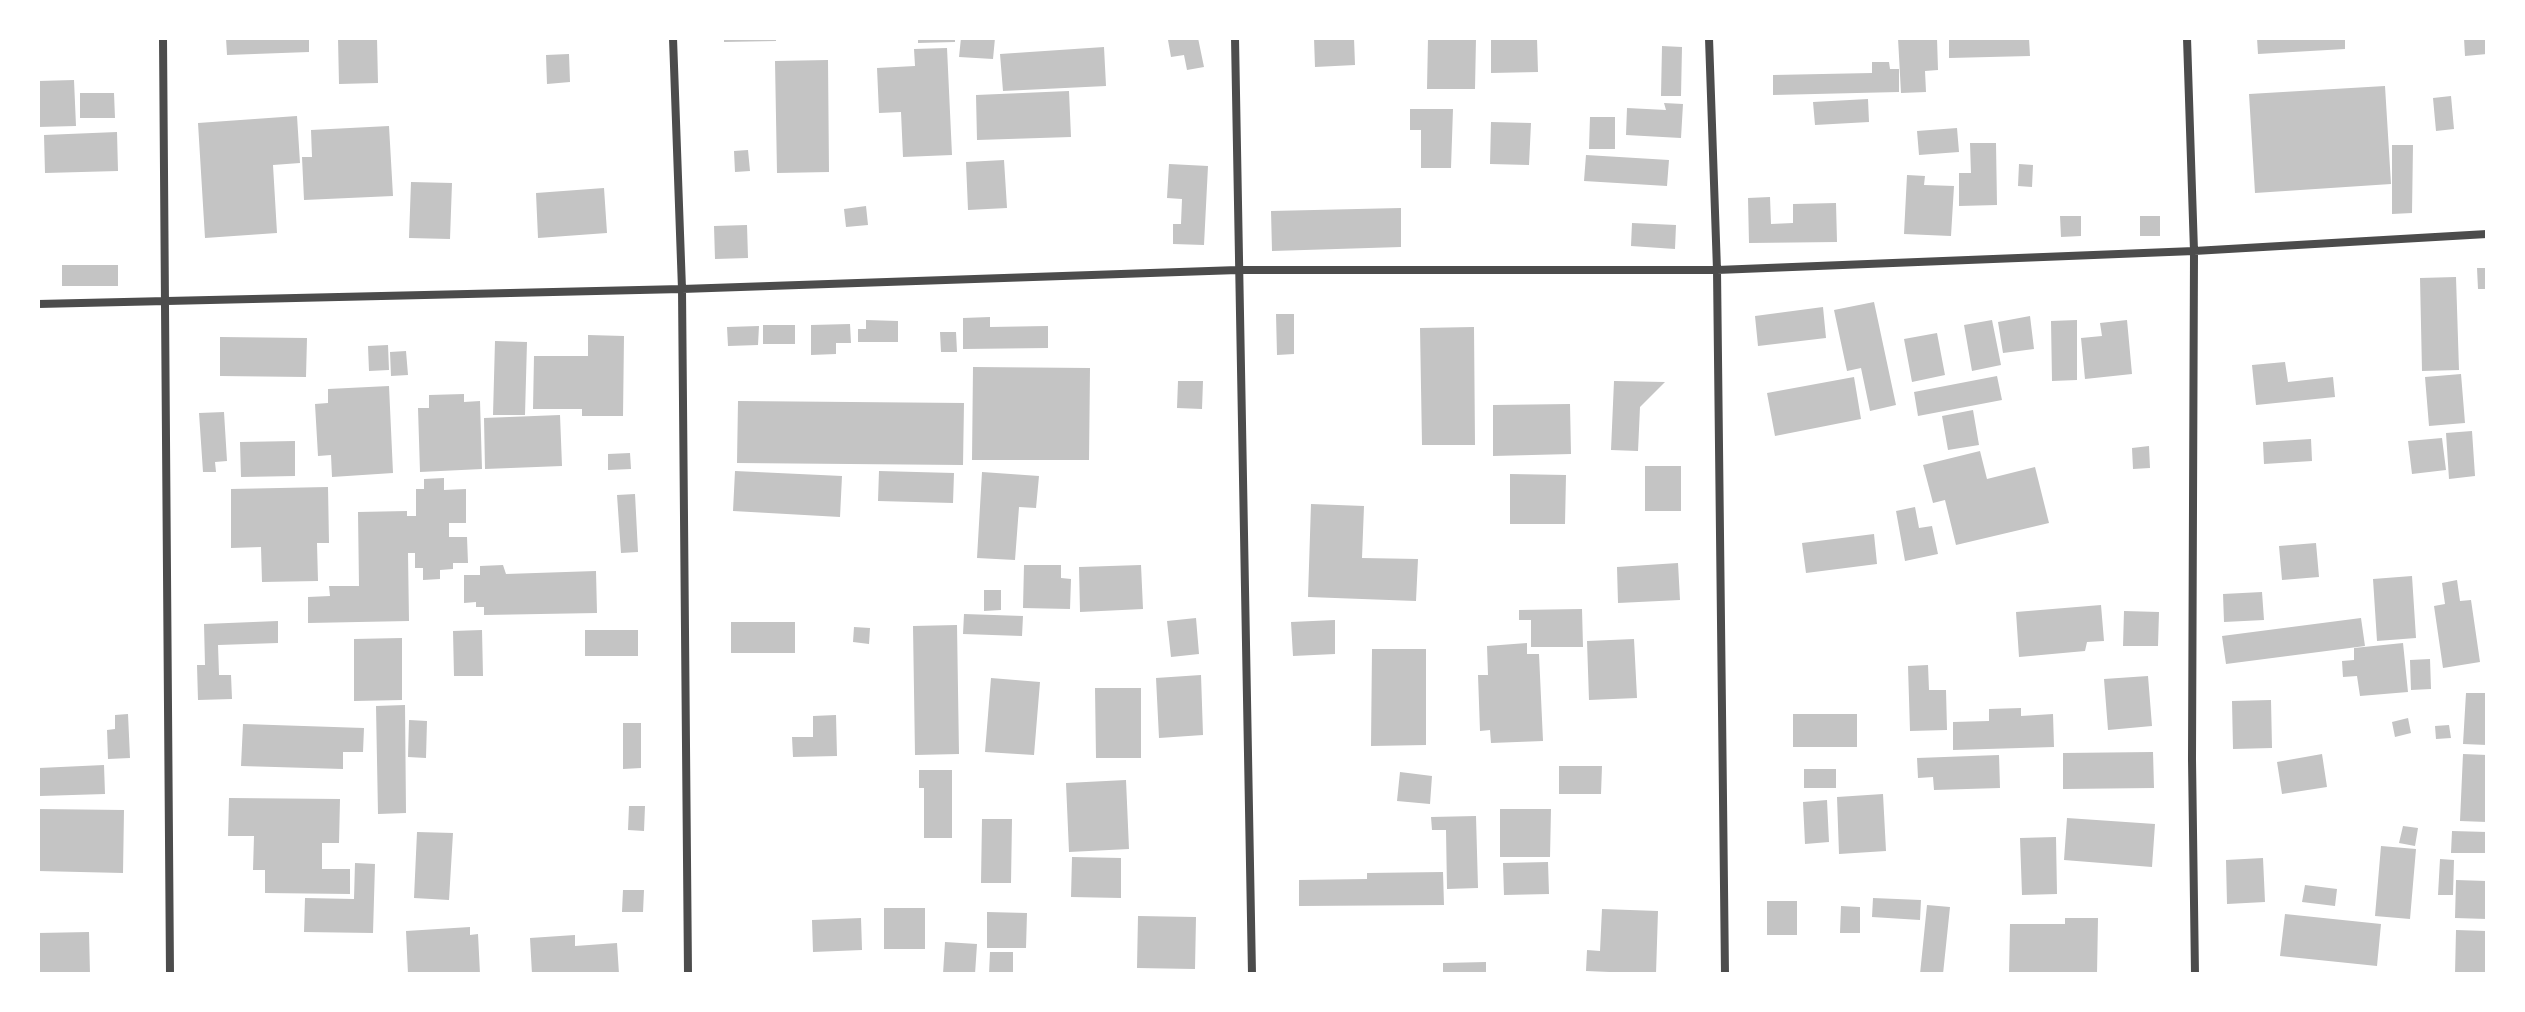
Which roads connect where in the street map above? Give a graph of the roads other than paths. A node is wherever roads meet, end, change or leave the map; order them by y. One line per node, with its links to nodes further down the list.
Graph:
1 (163, 38): 11 (street)
2 (673, 38): 10 (street)
3 (1235, 38): 8 (street)
4 (1709, 38): 9 (street)
5 (2187, 38): 7 (street)
6 (2487, 234): 7 (street)
7 (2194, 251): 9 (street); 17 (street)
8 (1238, 270): 9 (street); 10 (street); 15 (street)
9 (1717, 270): 16 (street)
10 (682, 289): 11 (street); 14 (street)
11 (165, 299): 12 (street); 13 (street)
12 (38, 304)
13 (170, 974)
14 (688, 974)
15 (1252, 974)
16 (1725, 974)
17 (2195, 974)

